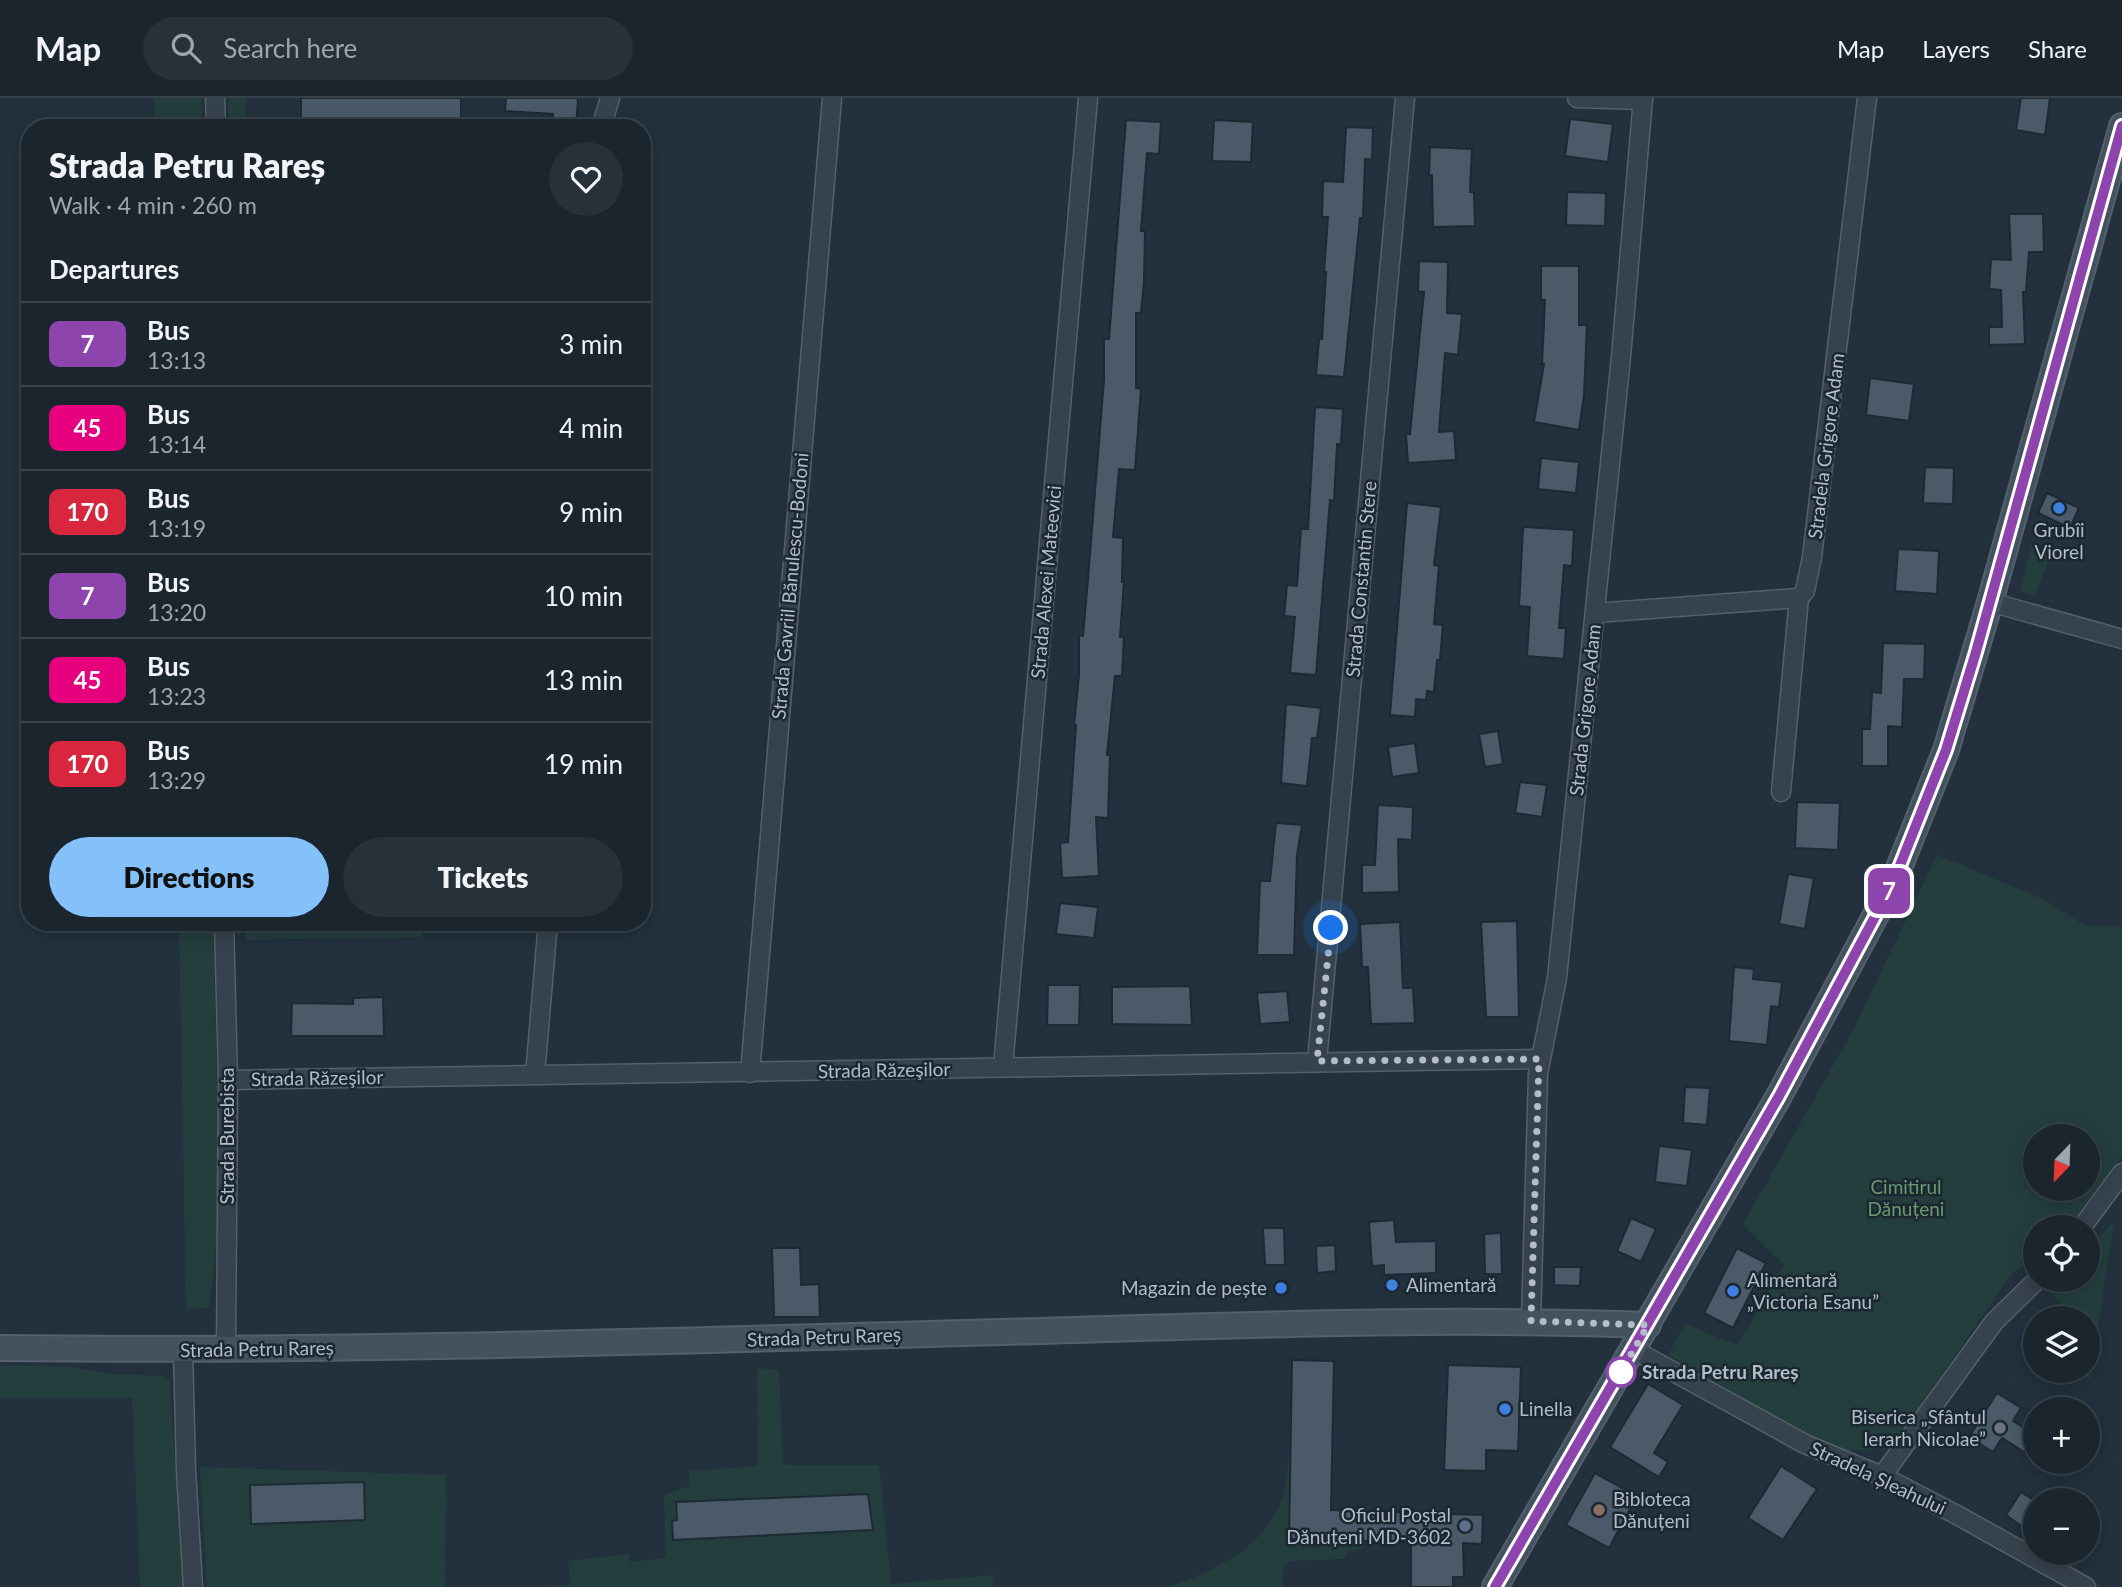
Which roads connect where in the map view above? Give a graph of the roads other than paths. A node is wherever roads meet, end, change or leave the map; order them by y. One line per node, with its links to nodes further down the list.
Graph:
1 (215, 98): 9 (street)
2 (610, 98): 10 (street)
3 (832, 98): 22 (street, Strada Gavriil Bănulescu-Bodoni)
4 (1088, 98): 21 (street, Strada Alexei Mateevici)
5 (1405, 98): 20 (street, Strada Constantin Stere)
6 (1577, 98): 8 (street)
7 (1867, 98): 12 (street, Stradela Grigore Adam)
8 (1643, 99): 14 (street, Strada Grigore Adam)
9 (216, 119)
10 (604, 119)
11 (2122, 126): 13 (main road)
12 (1799, 598): 14 (street); 16 (street, Stradela Grigore Adam)
13 (1990, 602): 15 (street); 29 (main road)
14 (1595, 613): 19 (street, Strada Grigore Adam)
15 (2122, 639)
16 (1781, 792)
17 (224, 931): 24 (street, Strada Burebista)
18 (547, 931): 23 (street)
19 (1539, 1059): 20 (street, Strada Răzeşilor); 28 (street, Strada Grigore Adam)
20 (1317, 1061): 21 (street, Strada Răzeşilor)
21 (1003, 1067): 22 (street, Strada Răzeşilor)
22 (750, 1073): 23 (street, Strada Răzeşilor)
23 (535, 1075): 24 (street, Strada Răzeşilor)
24 (228, 1080): 32 (street, Strada Burebista)
25 (2122, 1173): 26 (street)
26 (2091, 1215)
27 (2025, 1292): 34 (street)
28 (1531, 1321): 29 (main road, Strada Petru Rareș); 32 (main road, Strada Petru Rareș)
29 (1648, 1325): 33 (main road)
30 (0, 1348): 31 (main road, Strada Petru Rareș)
31 (183, 1350): 32 (main road, Strada Petru Rareș); 35 (street)
32 (226, 1350)
33 (1634, 1350): 34 (street, Stradela Șleahului); 36 (main road)
34 (1882, 1476): 37 (street, Stradela Șleahului)
35 (193, 1587)
36 (1495, 1587)
37 (2086, 1587)

